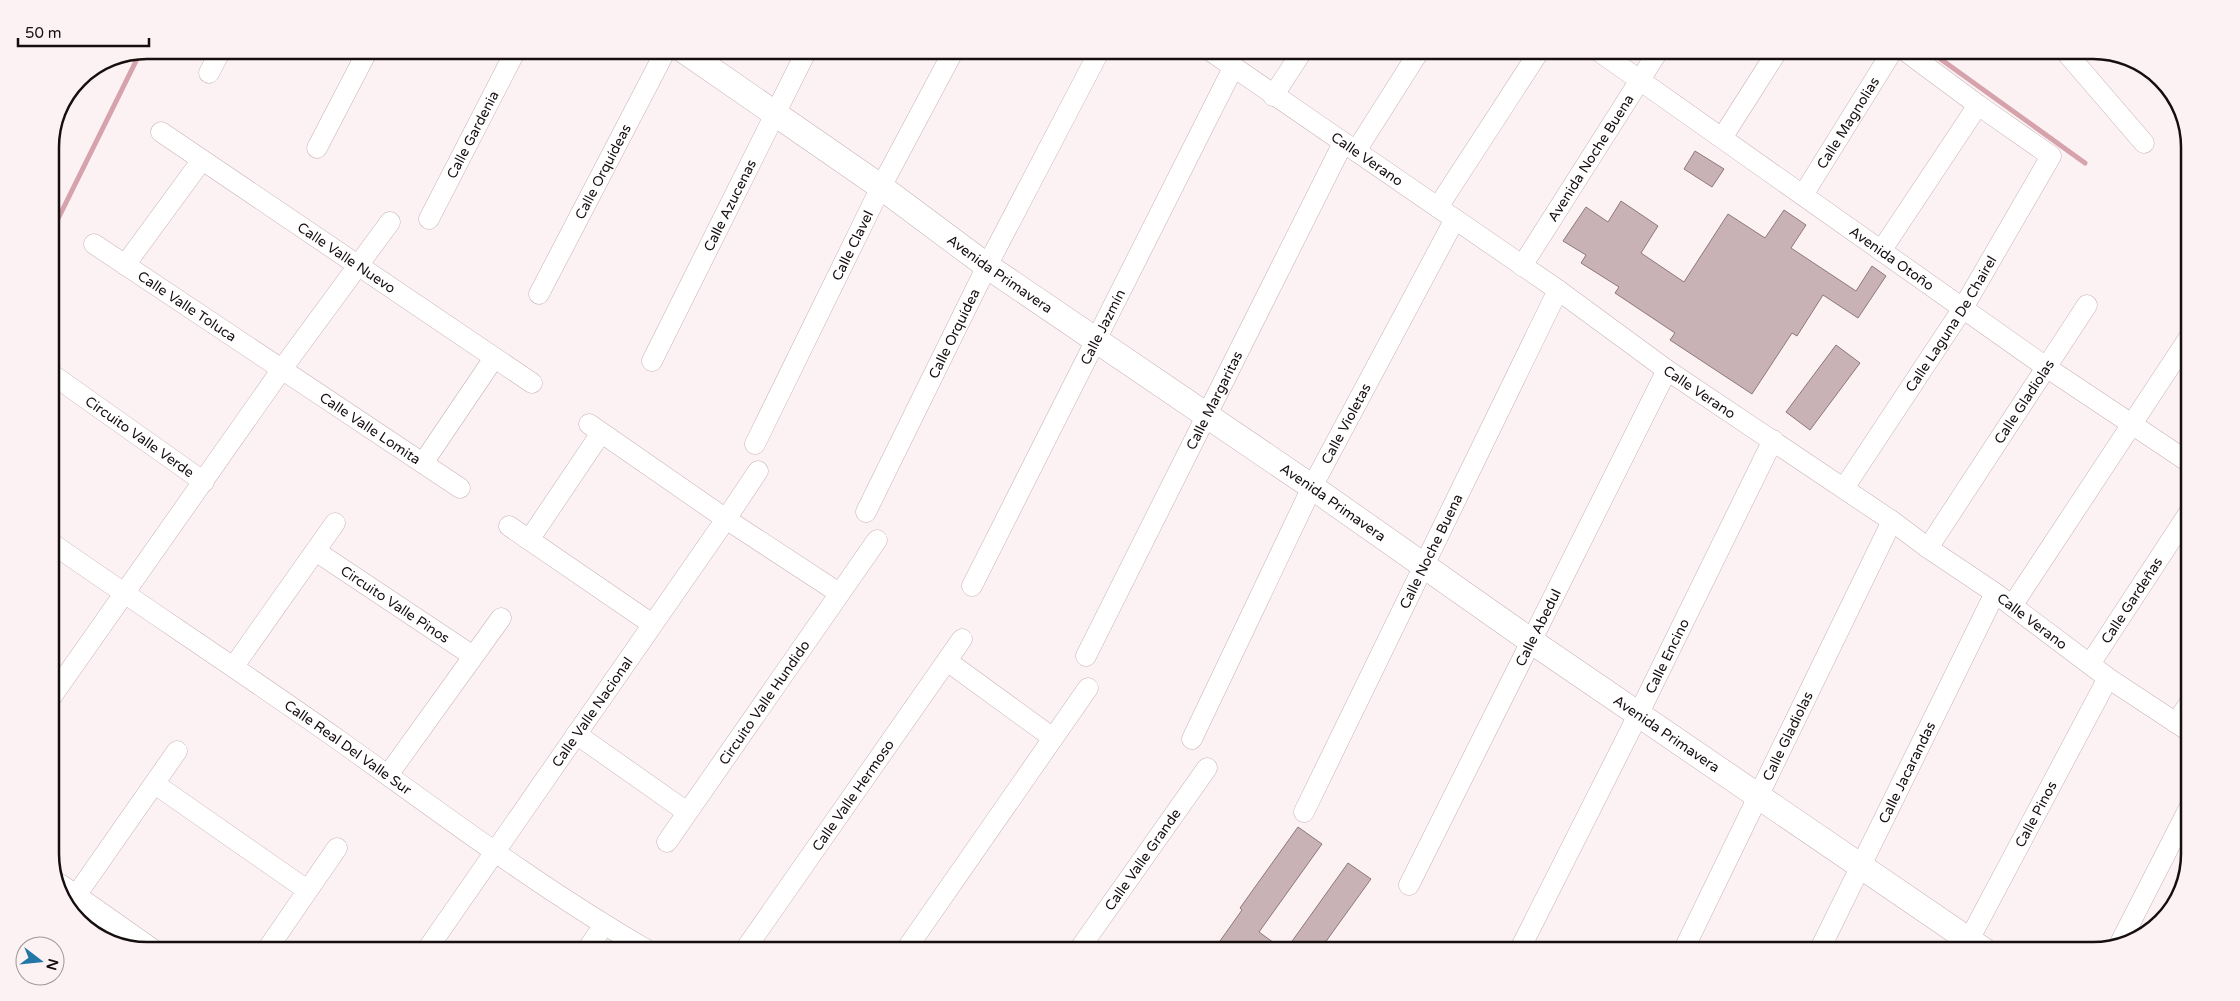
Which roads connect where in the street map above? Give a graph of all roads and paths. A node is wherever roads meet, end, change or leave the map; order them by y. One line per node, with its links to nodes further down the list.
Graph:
1 (217, 59): 20 (street)
2 (363, 59): 29 (street)
3 (511, 59): 34 (street, Calle Gardenia)
4 (661, 59): 44 (street, Calle Orquídeas)
5 (696, 59): 24 (street, Avenida Primavera)
6 (802, 59): 24 (street, Calle Azucenas)
7 (949, 59): 31 (street, Calle Clavel)
8 (1095, 59): 41 (street, Calle Orquídea)
9 (1220, 59): 19 (street, Calle Verano)
10 (1297, 59): 22 (street)
11 (1413, 59): 28 (street, Calle Margaritas)
12 (1534, 59): 33 (street)
13 (1610, 59): 21 (street, Avenida Otoño)
14 (1654, 59): 21 (street, Avenida Noche Buena)
15 (1772, 59): 26 (street)
16 (1887, 59): 32 (street, Calle Magnolias)
17 (1916, 59): 23 (street)
18 (2072, 59): 27 (street)
19 (1232, 68): 22 (street, Calle Verano); 47 (street, Calle Jazmín)
20 (209, 73)
21 (1641, 80): 26 (street, Avenida Otoño); 42 (street, Avenida Noche Buena)
22 (1273, 96): 28 (street, Calle Verano)
23 (1978, 106): 38 (street); 46 (street, Calle Laguna De Chairel)
24 (774, 114): 31 (street, Avenida Primavera); 50 (street, Calle Azucenas)
25 (161, 132): 30 (street, Calle Valle Nuevo)
26 (1722, 138): 32 (street, Avenida Otoño)
27 (2144, 143)
28 (1349, 147): 33 (street, Calle Verano); 56 (street, Calle Margaritas)
29 (317, 148)
30 (202, 160): 39 (street); 40 (street, Calle Valle Nuevo)
31 (880, 188): 41 (street, Avenida Primavera); 59 (street, Calle Clavel)
32 (1803, 195): 38 (street, Avenida Otoño)
33 (1438, 207): 35 (street, Calle Verano)
34 (429, 219)
35 (1455, 219): 42 (street, Calle Verano); 64 (street, Calle Violetas)
36 (390, 222): 40 (street)
37 (94, 244): 39 (street, Calle Valle Toluca)
38 (1881, 251): 46 (street, Avenida Otoño)
39 (125, 265): 52 (street, Calle Valle Toluca)
40 (357, 266): 49 (street, Calle Valle Nuevo); 52 (street)
41 (988, 266): 47 (street, Avenida Primavera); 67 (street, Calle Orquídea)
42 (1522, 266): 43 (street, Calle Verano)
43 (1558, 290): 53 (street, Calle Verano); 78 (street, Calle Noche Buena)
44 (539, 294)
45 (2087, 306): 51 (street, Calle Gladiolas)
46 (1963, 308): 51 (street, Avenida Otoño); 66 (street, Calle Laguna De Chairel)
47 (1095, 339): 56 (street, Avenida Primavera); 79 (street, Calle Jazmín)
48 (2181, 349): 57 (street)
49 (494, 358): 55 (street, Calle Valle Nuevo); 61 (street)
50 (652, 361)
51 (2046, 367): 57 (street, Avenida Otoño); 76 (street, Calle Gladiolas)
52 (282, 369): 61 (street, Calle Valle Lomita); 63 (street)
53 (1667, 370): 58 (street, Calle Verano); 87 (street, Calle Abedul)
54 (59, 379): 63 (street, Circuito Valle Verde)
55 (532, 383)
56 (1208, 416): 64 (street, Avenida Primavera); 89 (street, Calle Margaritas)
57 (2131, 424): 60 (street, Avenida Otoño); 83 (street)
58 (1773, 440): 66 (street, Calle Verano); 96 (street, Calle Encino)
59 (755, 444)
60 (2181, 457)
61 (423, 463): 65 (street, Calle Valle Lomita)
62 (758, 471): 68 (street, Calle Valle Nacional)
63 (204, 482): 80 (street)
64 (1312, 487): 78 (street, Avenida Primavera); 100 (street, Calle Violetas)
65 (460, 488)
66 (1844, 488): 69 (street, Calle Verano)
67 (866, 512)
68 (726, 519): 73 (street); 81 (street); 85 (street, Calle Valle Nacional)
69 (1892, 521): 76 (street, Calle Verano); 105 (street, Calle Gladiolas)
70 (335, 523): 77 (street)
71 (2181, 525): 91 (street, Calle Gardeñas)
72 (509, 526): 73 (street)
73 (529, 540): 85 (street)
74 (877, 540): 81 (street, Circuito Valle Hundido)
75 (59, 548): 80 (street, Calle Real Del Valle Sur)
76 (1928, 548): 82 (street, Calle Verano)
77 (316, 552): 88 (street, Circuito Valle Pinos); 92 (street)
78 (1424, 567): 87 (street, Avenida Primavera); 107 (street, Calle Noche Buena)
79 (972, 586)
80 (124, 593): 92 (street, Calle Real Del Valle Sur); 94 (street)
81 (839, 593): 106 (street, Circuito Valle Hundido)
82 (1995, 593): 83 (street, Calle Verano); 112 (street, Calle Jacarandas)
83 (2012, 606): 91 (street, Calle Verano)
84 (500, 618): 88 (street)
85 (652, 624): 98 (street, Calle Valle Nacional)
86 (962, 639): 90 (street, Calle Valle Hermoso)
87 (1531, 641): 96 (street, Avenida Primavera); 113 (street, Calle Abedul)
88 (473, 656): 103 (street)
89 (1086, 656)
90 (947, 661): 99 (street); 123 (street, Calle Valle Hermoso)
91 (2090, 664): 93 (street, Calle Verano)
92 (234, 666): 103 (street, Calle Real Del Valle Sur)
93 (2108, 678): 97 (street, Calle Verano); 130 (street, Calle Pinos)
94 (59, 686)
95 (1088, 688): 99 (street)
96 (1638, 715): 105 (street, Avenida Primavera); 126 (street, Calle Encino)
97 (2181, 726)
98 (576, 734): 106 (street); 111 (street, Calle Valle Nacional)
99 (1053, 738): 124 (street)
100 (1192, 739)
101 (177, 752): 104 (street)
102 (1207, 768): 125 (street, Calle Valle Grande)
103 (388, 775): 111 (street, Calle Real Del Valle Sur)
104 (155, 784): 114 (street); 115 (street)
105 (1757, 796): 112 (street, Avenida Primavera); 127 (street, Calle Gladiolas)
106 (687, 812): 109 (street, Circuito Valle Hundido)
107 (1304, 812)
108 (2181, 824): 117 (street)
109 (667, 842)
110 (337, 848): 114 (street)
111 (494, 852): 116 (street, Calle Real Del Valle Sur); 120 (street, Calle Valle Nacional)
112 (1862, 867): 128 (street, Calle Jacarandas); 129 (street, Avenida Primavera)
113 (1409, 885)
114 (307, 890): 119 (street)
115 (68, 892): 118 (street)
116 (604, 925): 121 (street); 122 (street, Calle Real Del Valle Sur)
117 (2123, 937)
118 (138, 942)
119 (272, 942)
120 (432, 942)
121 (592, 942)
122 (633, 942)
123 (750, 942)
124 (911, 942)
125 (1084, 942)
126 (1524, 942)
127 (1687, 942)
128 (1824, 942)
129 (1965, 942)
130 (1975, 942)

